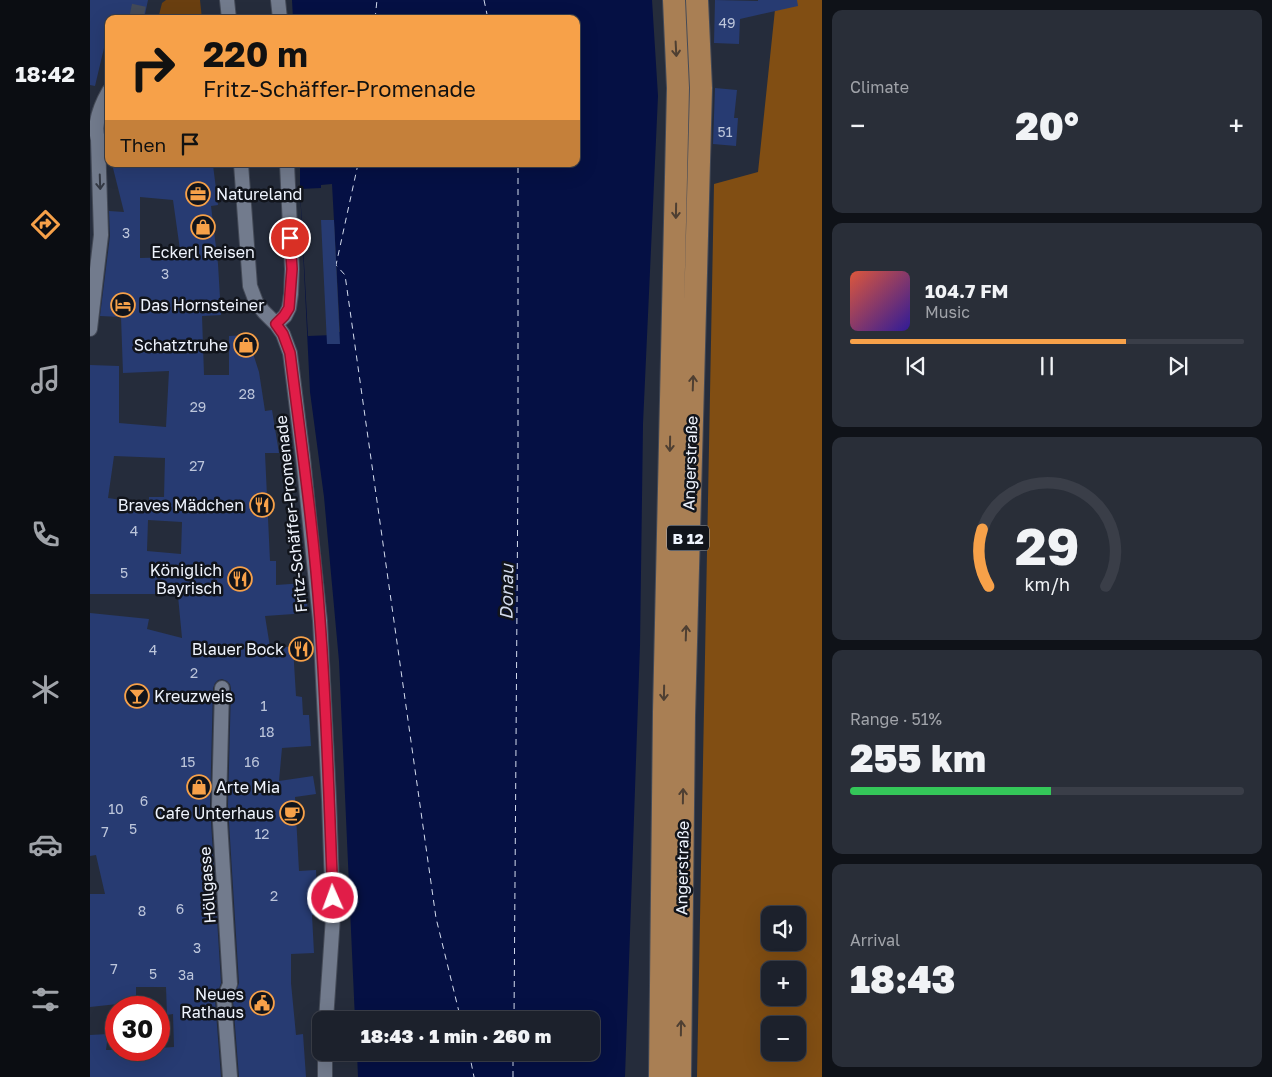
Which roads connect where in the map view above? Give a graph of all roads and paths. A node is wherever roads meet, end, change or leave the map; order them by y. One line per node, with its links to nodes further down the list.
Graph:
1 (227, 0): 5 (street)
2 (278, 0): 6 (street)
3 (674, 0): 18 (main road, Angerstraße / B 12, one-way to 18)
4 (697, 0): 19 (main road, Angerstraße / B 12, one-way to 4)
5 (229, 15)
6 (280, 15)
7 (105, 99): 8 (street)
8 (93, 134): 12 (street, one-way to 12)
9 (241, 167): 11 (street, Fritz-Schäffer-Promenade)
10 (287, 167): 11 (street)
11 (276, 324): 14 (street, Fritz-Schäffer-Promenade)
12 (90, 329)
13 (222, 688): 16 (street, Höllgasse)
14 (327, 1011)
15 (326, 1061): 17 (street)
16 (230, 1077)
17 (325, 1077)
18 (660, 1077)
19 (680, 1077)

